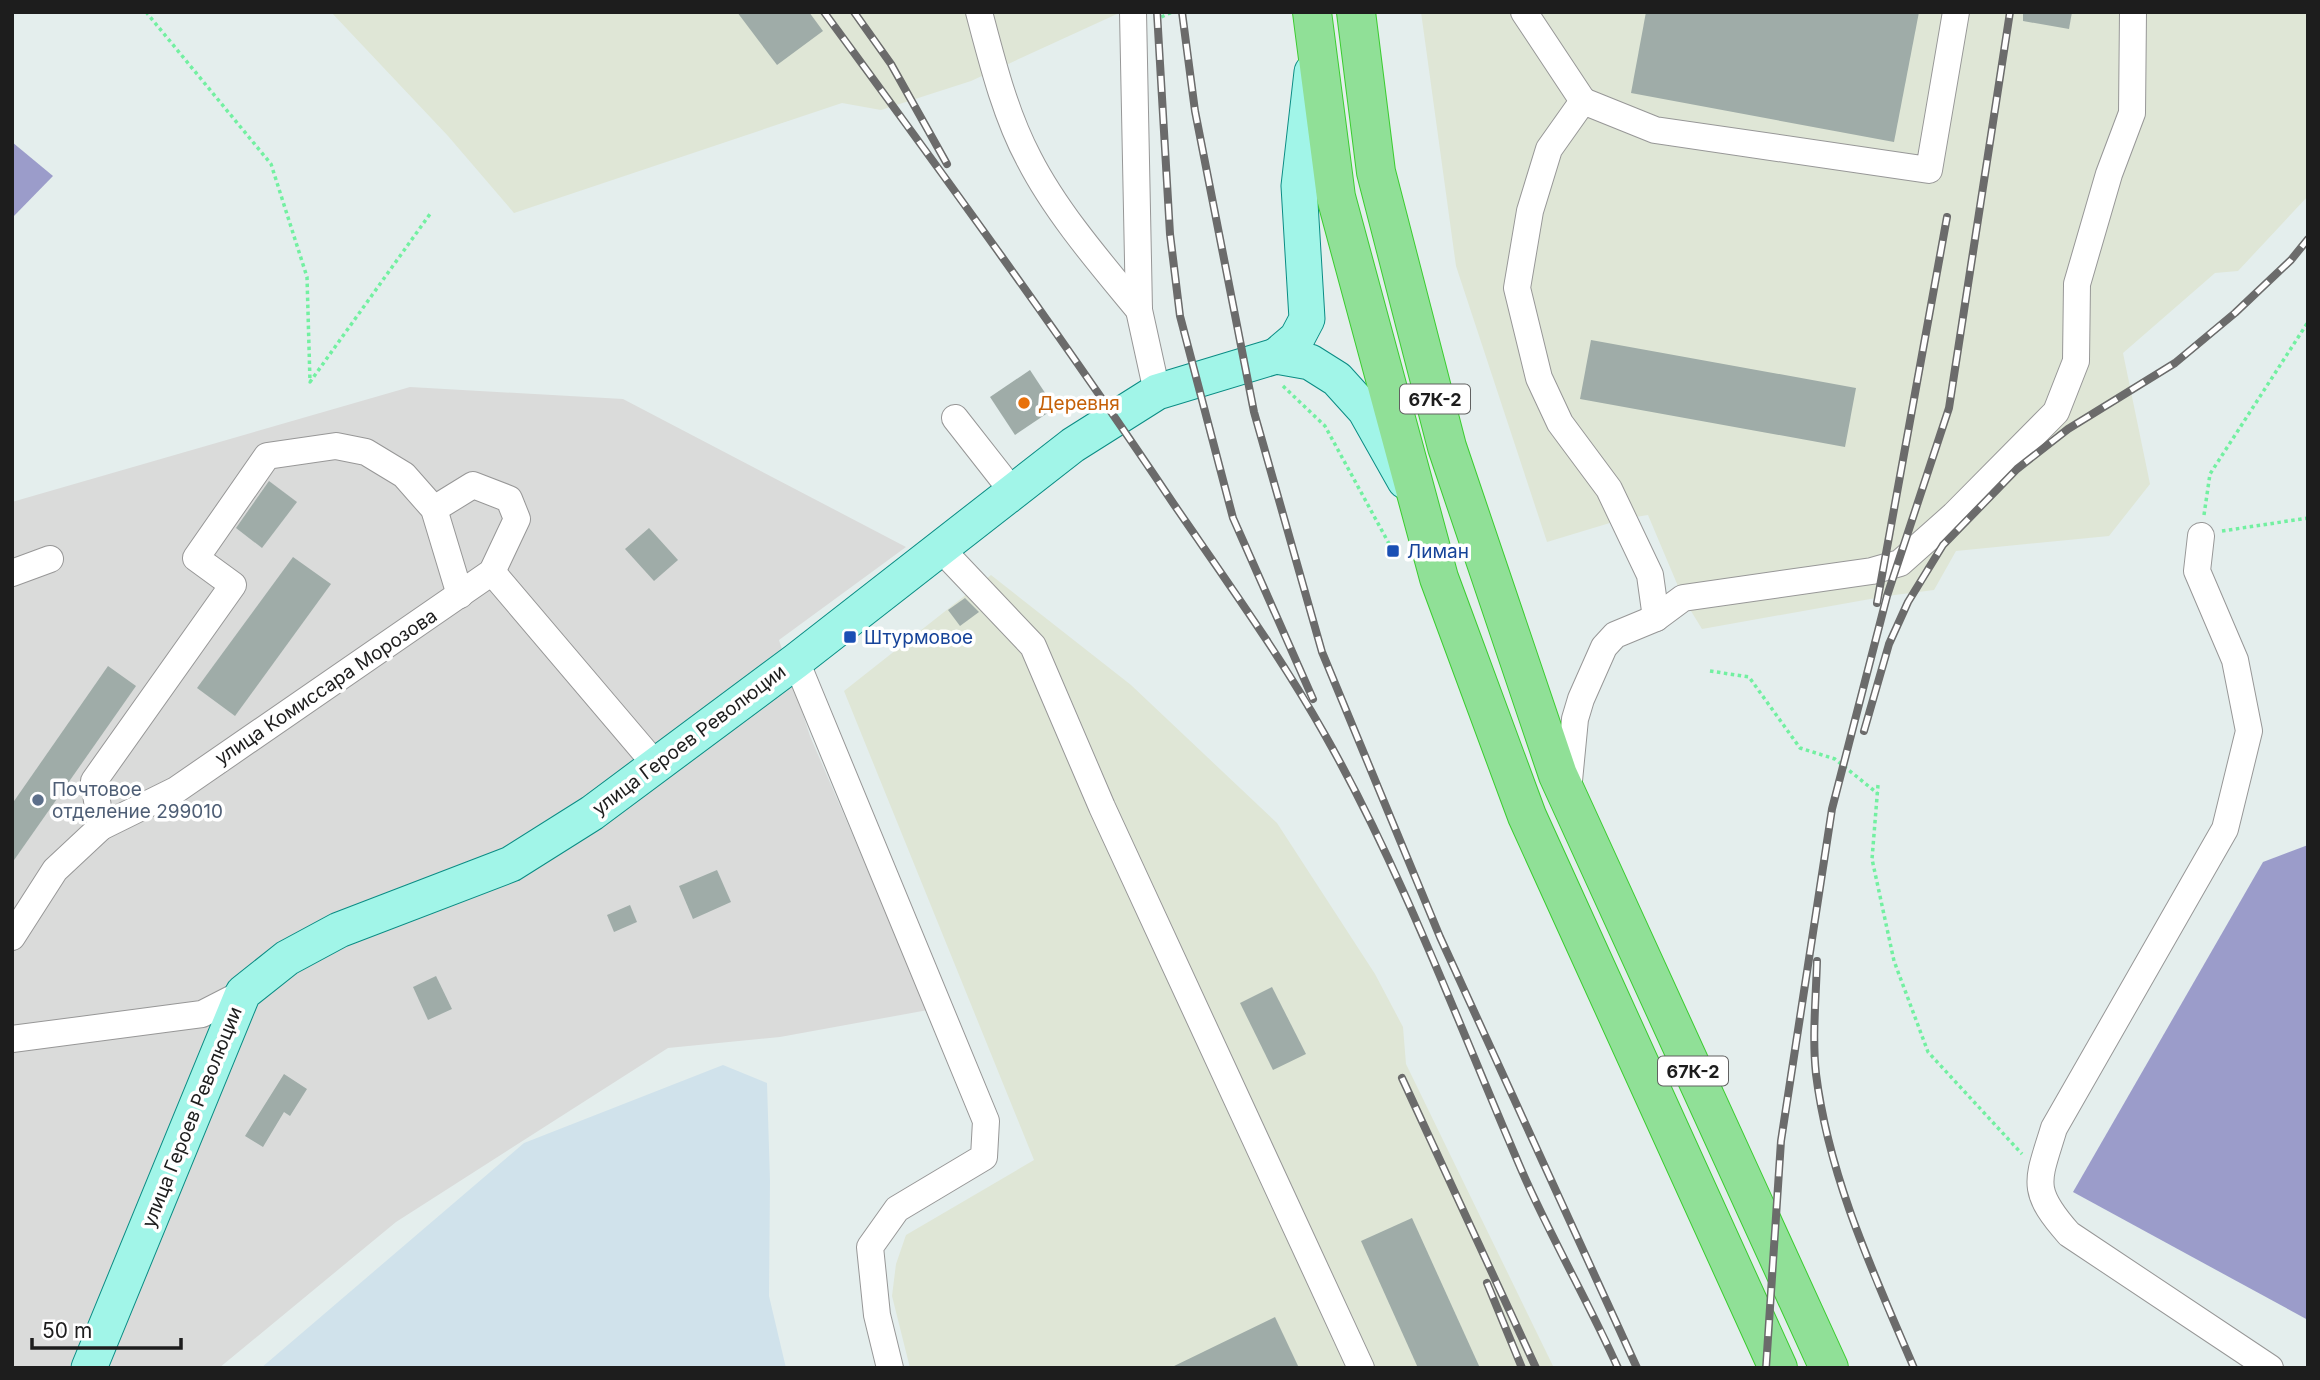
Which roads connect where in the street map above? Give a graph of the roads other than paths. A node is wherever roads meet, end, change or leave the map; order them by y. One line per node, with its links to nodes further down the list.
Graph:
1 (979, 12): 9 (street)
2 (1133, 12): 9 (street)
3 (1356, 12): 25 (highway, 67К-2)
4 (1524, 12): 8 (street)
5 (1956, 12): 8 (street)
6 (2133, 12): 22 (street)
7 (1314, 25): 10 (main road); 14 (highway, 67К-2)
8 (1583, 101): 22 (street)
9 (1139, 310): 11 (street)
10 (1265, 358): 11 (main road, улица Героев Революции); 14 (main road, улица Героев Революции)
11 (1157, 392): 13 (main road, улица Героев Революции)
12 (954, 418): 13 (street)
13 (1013, 492): 17 (main road, улица Героев Революции)
14 (1417, 503): 33 (highway, 67К-2)
15 (434, 509): 19 (street, улица Комиссара Морозова); 21 (street); 26 (street)
16 (2201, 536): 35 (street)
17 (940, 548): 23 (main road, улица Героев Революции); 32 (street)
18 (50, 559): 20 (street)
19 (492, 572): 21 (street, улица Комиссара Морозова); 24 (street)
20 (12, 573)
21 (460, 595): 26 (street, улица Комиссара Морозова)
22 (1656, 618): 25 (street)
23 (796, 661): 24 (main road, улица Героев Революции); 31 (street)
24 (656, 765): 28 (main road, улица Героев Революции)
25 (1567, 794): 34 (highway, 67К-2)
26 (101, 827): 27 (street, улица Комиссара Морозова)
27 (12, 937)
28 (243, 993): 29 (street); 30 (main road, улица Героев Революции)
29 (12, 1039)
30 (89, 1368)
31 (890, 1368)
32 (1361, 1368)
33 (1778, 1368)
34 (1829, 1368)
35 (2270, 1368)

